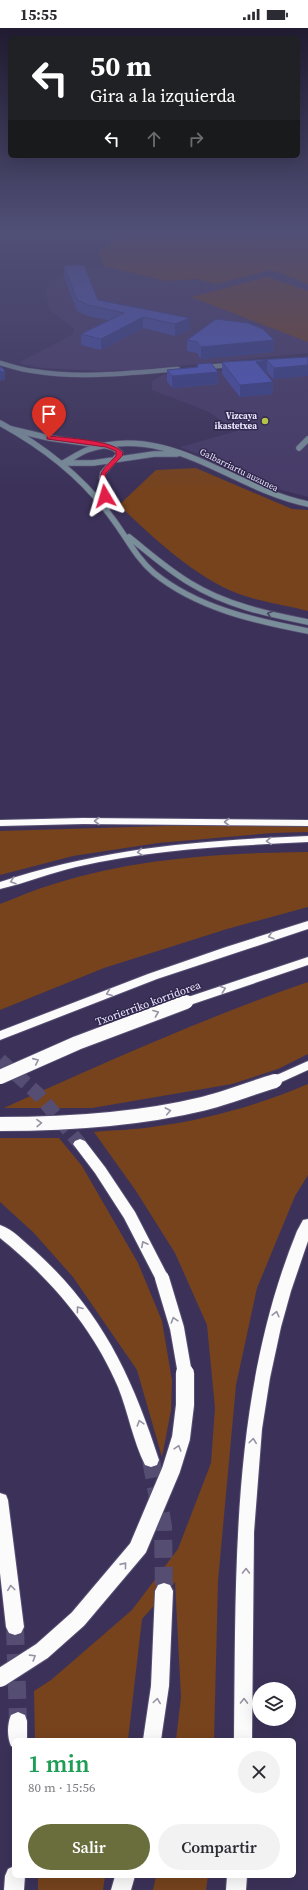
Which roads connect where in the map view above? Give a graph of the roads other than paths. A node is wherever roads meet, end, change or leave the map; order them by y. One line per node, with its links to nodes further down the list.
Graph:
1 (0, 363): 4 (street)
2 (237, 364): 3 (street)
3 (198, 368)
4 (182, 369)
5 (0, 423): 6 (street)
6 (11, 428): 8 (street); 12 (street)
7 (308, 439): 9 (street)
8 (107, 446): 10 (street); 11 (street); 12 (street)
9 (299, 448)
10 (186, 454): 11 (street); 13 (street, Galbarriartu auzunea)
11 (116, 460): 12 (street); 14 (street)
12 (63, 463): 14 (street)
13 (308, 504)
14 (107, 511): 15 (street)
15 (120, 529): 16 (street, one-way to 15); 17 (street)
16 (308, 622)
17 (308, 631)
18 (0, 823): 19 (highway, one-way to 18)
19 (308, 823)
20 (308, 839): 21 (highway, one-way to 21)
21 (0, 886)
22 (308, 925): 24 (highway, Txorierriko korridorea, one-way to 24)
23 (308, 961): 26 (highway, Txorierriko korridorea, one-way to 23, bridge)
24 (0, 1036)
25 (308, 1065): 27 (highway, one-way to 25, bridge)
26 (0, 1077)
27 (0, 1124)
28 (80, 1144): 35 (highway, one-way to 28, bridge)
29 (308, 1224): 39 (highway, one-way to 29)
30 (0, 1230): 31 (highway, one-way to 30)
31 (151, 1460)
32 (0, 1500): 34 (highway, one-way to 32)
33 (164, 1591): 38 (highway, one-way to 33)
34 (16, 1627)
35 (0, 1678)
36 (18, 1722): 37 (highway)
37 (18, 1738)
38 (152, 1738)
39 (244, 1738)
40 (15, 1878): 43 (highway)
41 (124, 1878): 44 (highway)
42 (237, 1878): 45 (highway)
43 (14, 1890)
44 (121, 1890)
45 (236, 1890)

